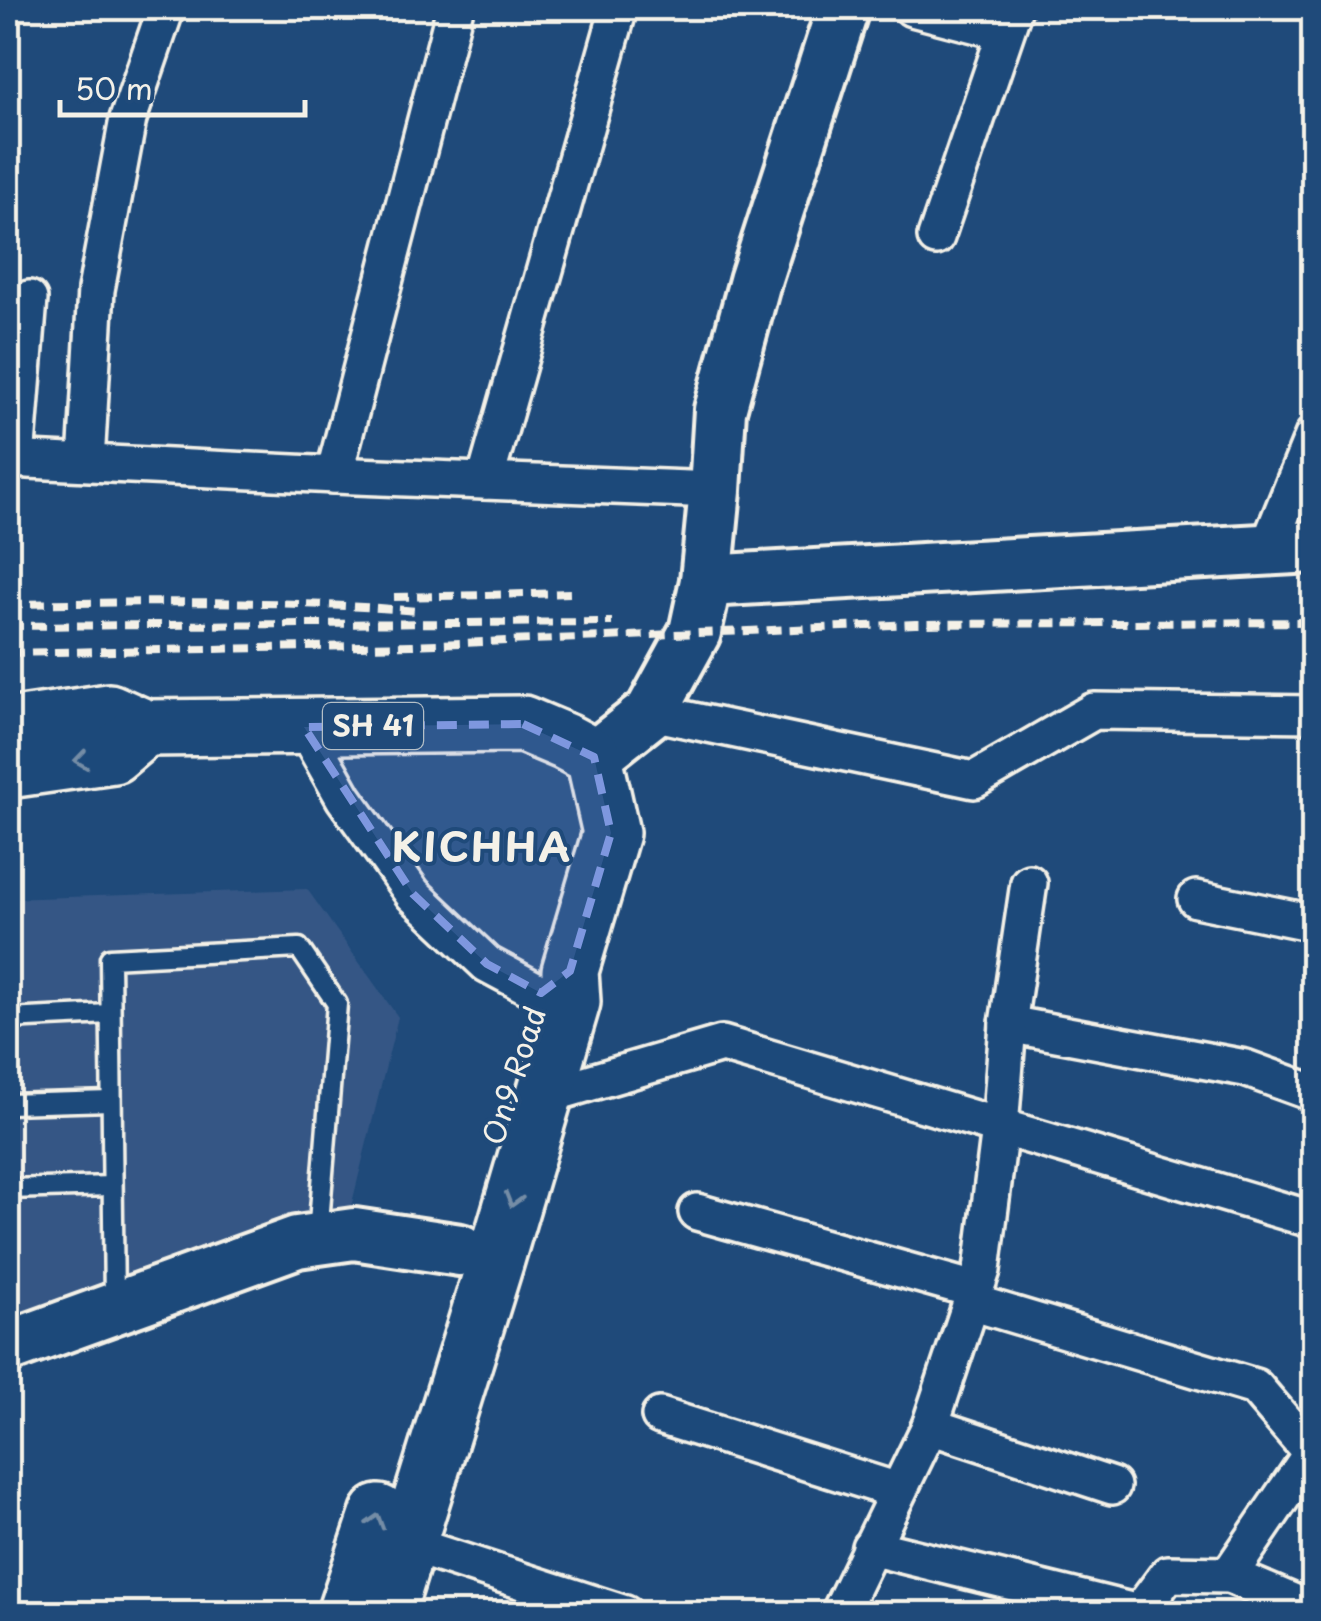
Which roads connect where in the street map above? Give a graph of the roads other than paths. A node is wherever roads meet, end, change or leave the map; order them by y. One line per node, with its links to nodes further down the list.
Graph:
1 (166, 8): 11 (street)
2 (455, 8): 12 (street)
3 (620, 8): 13 (street)
4 (844, 8): 14 (street)
5 (912, 8): 6 (street)
6 (1010, 20): 7 (street)
7 (936, 237)
8 (30, 300): 10 (street)
9 (1314, 434): 15 (street)
10 (12, 459): 11 (street)
11 (86, 462): 12 (street)
12 (334, 475): 13 (street)
13 (485, 480): 14 (street)
14 (716, 490): 16 (street)
15 (1290, 549): 16 (street)
16 (706, 581): 17 (street)
17 (651, 712): 18 (street); 22 (street)
18 (1314, 714)
19 (8, 727): 21 (main road)
20 (304, 727): 21 (main road, SH 41); 22 (main road, SH 41); 27 (street)
21 (145, 728): 23 (main road, one-way to 23)
22 (594, 757): 27 (main road, On9 Road)
23 (8, 770)
24 (1029, 882): 30 (street)
25 (1196, 899): 26 (street)
26 (1314, 923)
27 (556, 982): 32 (main road); 41 (main road, On9 Road)
28 (110, 1014): 29 (lane); 33 (lane); 40 (lane)
29 (8, 1018)
30 (1008, 1024): 31 (street); 35 (street)
31 (1314, 1093)
32 (544, 1096): 35 (street); 50 (main road, one-way to 50)
33 (111, 1101): 34 (lane); 36 (lane)
34 (8, 1104)
35 (1000, 1128): 39 (street); 42 (street)
36 (112, 1186): 37 (lane); 43 (lane)
37 (8, 1189)
38 (697, 1212): 42 (street)
39 (1314, 1220)
40 (317, 1239): 41 (street); 43 (street)
41 (460, 1250): 54 (main road, On9 Road, one-way to 41)
42 (973, 1296): 46 (street); 47 (street)
43 (114, 1308): 44 (street)
44 (9, 1356)
45 (660, 1416): 49 (street)
46 (930, 1426): 48 (street); 49 (street)
47 (1312, 1452): 52 (street)
48 (1112, 1486)
49 (898, 1491): 51 (street)
50 (408, 1544): 55 (main road); 56 (street)
51 (870, 1547): 52 (street); 57 (street)
52 (1229, 1575): 53 (street)
53 (1295, 1602)
54 (345, 1614)
55 (386, 1614)
56 (626, 1614)
57 (838, 1614)

